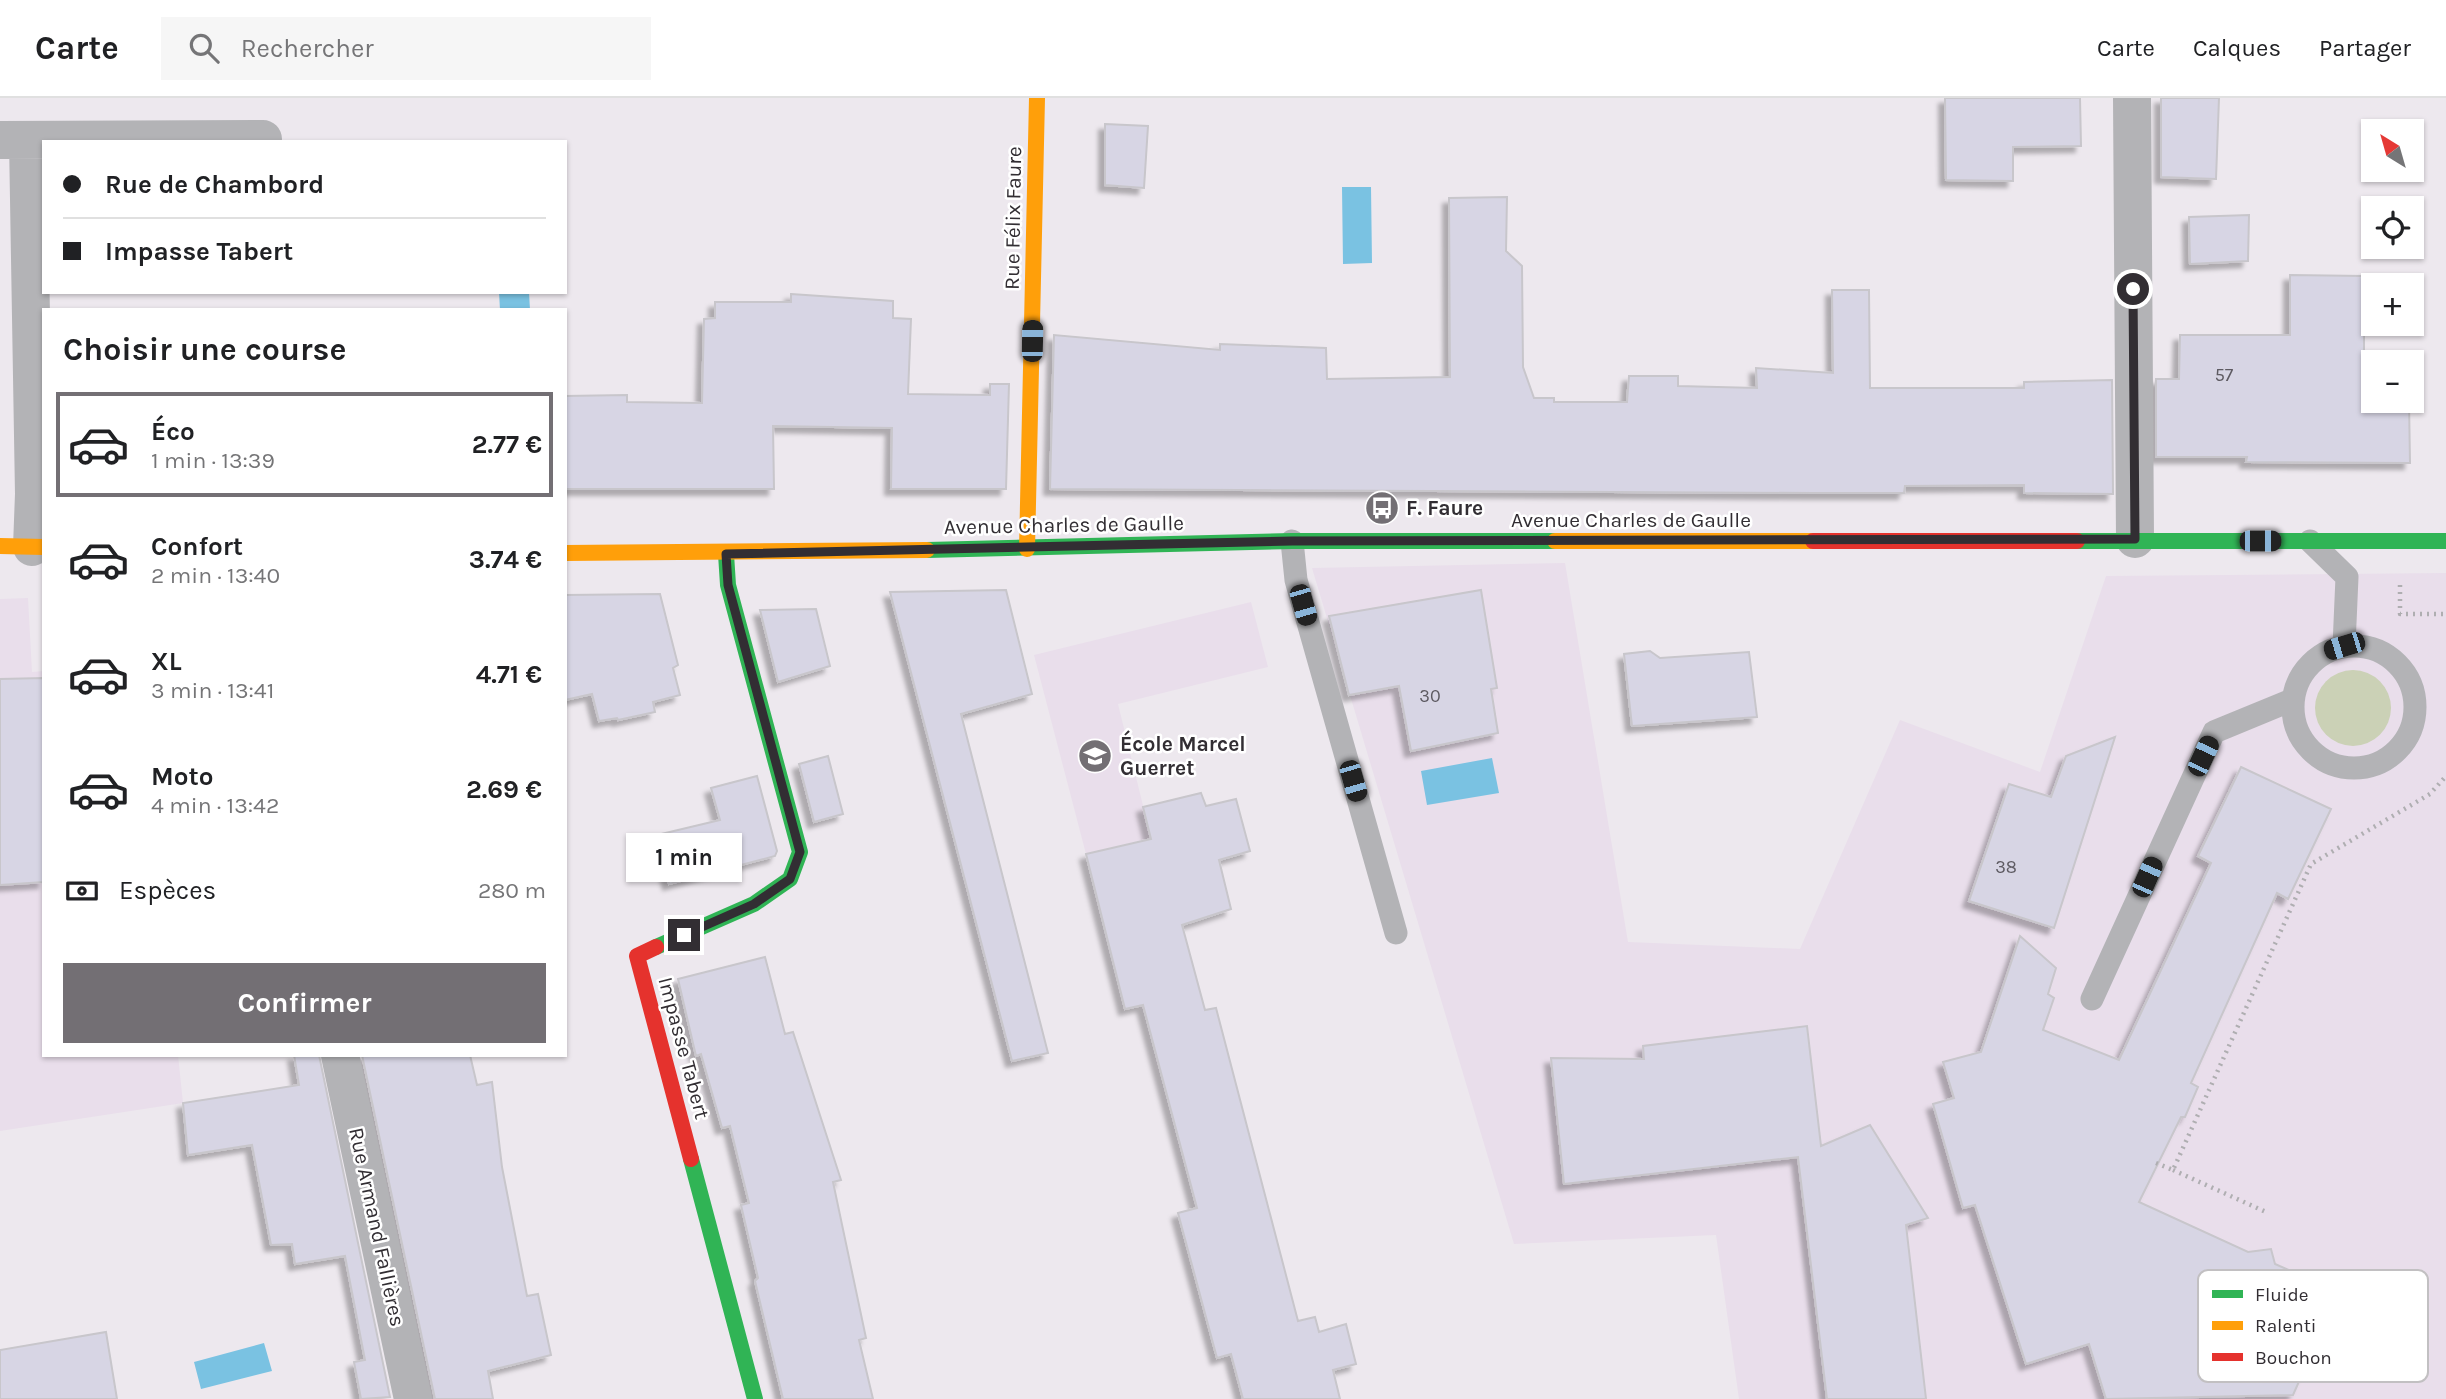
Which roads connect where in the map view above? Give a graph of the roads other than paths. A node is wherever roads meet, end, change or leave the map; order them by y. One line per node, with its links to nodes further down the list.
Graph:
1 (1037, 98): 12 (street, Rue Félix Faure)
2 (2132, 98): 7 (street)
3 (263, 139): 4 (street)
4 (228, 140)
5 (42, 145): 6 (street)
6 (19, 146): 11 (street)
7 (2135, 539): 8 (street, Avenue Charles de Gaulle); 9 (street, Avenue Charles de Gaulle)
8 (1292, 541): 12 (street, Avenue Charles de Gaulle); 17 (lane)
9 (2310, 541): 10 (street, Avenue Charles de Gaulle); 15 (lane)
10 (2446, 541)
11 (25, 547)
12 (1027, 549): 14 (street, Avenue Charles de Gaulle)
13 (567, 553): 14 (street, Avenue Charles de Gaulle)
14 (726, 554): 21 (street, Impasse Tabert)
15 (2344, 646): 16 (lane); 16 (lane)
16 (2292, 700): 18 (lane)
17 (1396, 933)
18 (2092, 999)
19 (340, 1057): 20 (street, Rue Armand Fallières)
20 (414, 1399)
21 (755, 1399)

